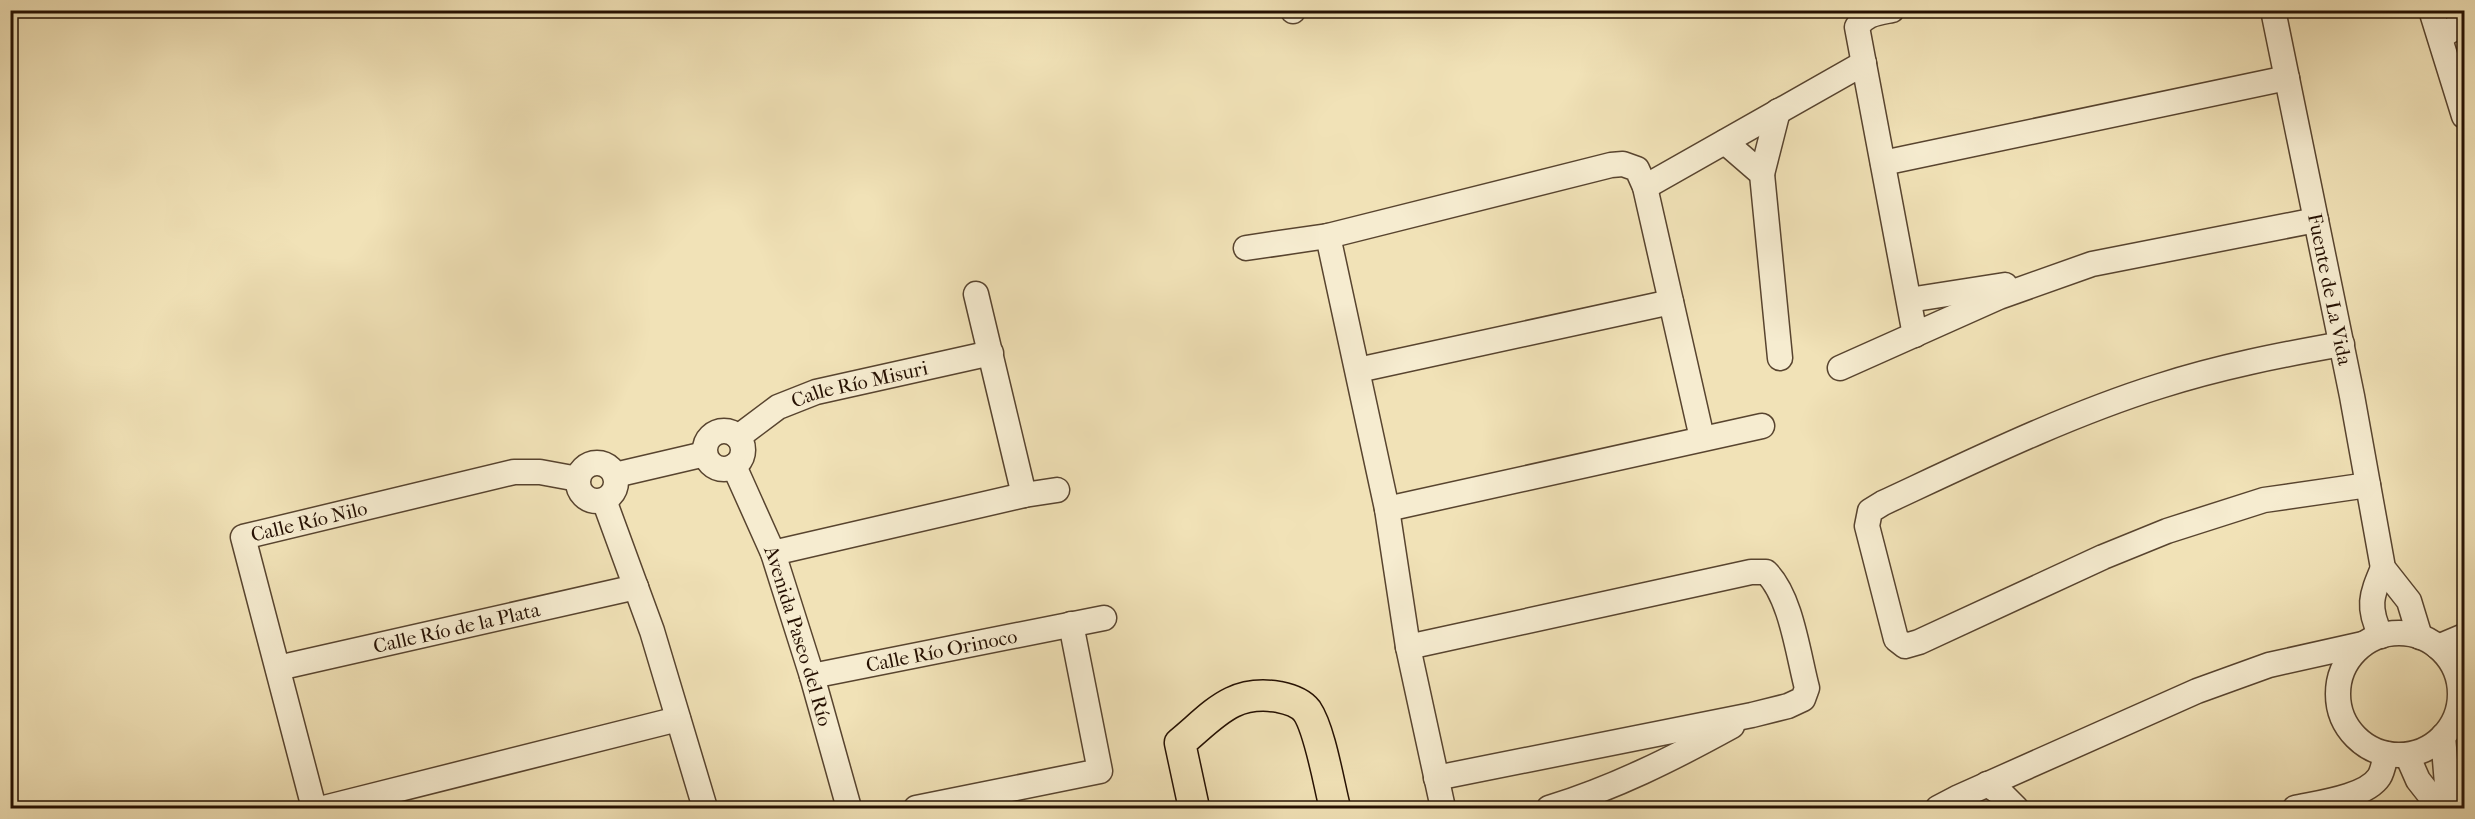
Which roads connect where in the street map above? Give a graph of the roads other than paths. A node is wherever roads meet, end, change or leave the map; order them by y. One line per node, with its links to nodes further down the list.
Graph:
1 (1892, 10): 6 (street)
2 (2273, 10): 7 (street, Fuente de La Vida)
3 (2431, 10): 5 (street)
4 (2464, 22): 5 (street)
5 (2440, 37): 9 (street)
6 (1864, 63): 8 (street); 11 (street)
7 (2287, 78): 11 (street); 14 (street, Fuente de La Vida)
8 (1778, 111): 10 (street); 12 (street)
9 (2464, 116)
10 (1725, 142): 12 (street); 13 (street)
11 (1883, 163): 19 (street)
12 (1762, 174): 24 (street)
13 (1645, 188): 15 (street); 20 (street)
14 (2316, 220): 17 (street); 22 (street, Fuente de La Vida)
15 (1328, 236): 16 (street); 26 (street)
16 (1246, 248)
17 (2052, 277): 19 (street); 21 (street)
18 (976, 294): 23 (street)
19 (1909, 300): 21 (street)
20 (1671, 302): 26 (street); 29 (street)
21 (1915, 334): 25 (street)
22 (2342, 344): 34 (street, Fuente de La Vida); 34 (street)
23 (991, 353): 28 (street, Calle Río Misuri); 36 (street)
24 (1780, 358)
25 (1840, 368)
26 (1358, 370): 38 (street)
27 (1762, 426): 29 (street)
28 (738, 437): 30 (street); 31 (street)
29 (1702, 438): 38 (street)
30 (705, 454): 31 (street); 32 (street)
31 (734, 466): 39 (street, Avenida Paseo del Río)
32 (615, 475): 33 (street); 37 (street)
33 (578, 479): 37 (street); 48 (street, Calle Río Nilo)
34 (2368, 485): 40 (street, Fuente de La Vida)
35 (1057, 489): 36 (street)
36 (1024, 495): 39 (street)
37 (604, 500): 41 (street)
38 (1387, 509): 47 (street)
39 (773, 553): 49 (street, Avenida Paseo del Río)
40 (2383, 568): 45 (street); 46 (street, Fuente de La Vida)
41 (636, 587): 48 (street, Calle Río de la Plata); 51 (street)
42 (1104, 618): 43 (street, Calle Río Orinoco)
43 (1071, 624): 49 (street, Calle Río Orinoco); 60 (street)
44 (2464, 636): 46 (street)
45 (2372, 640): 46 (street); 53 (street); 55 (street)
46 (2429, 642): 52 (street)
47 (1408, 647): 50 (street); 54 (street)
48 (278, 668): 56 (street, Calle Río Nilo)
49 (812, 676): 59 (street, Avenida Paseo del Río)
50 (1752, 715): 54 (street); 64 (street)
51 (678, 719): 57 (street); 58 (street)
52 (2454, 720): 53 (street); 69 (street)
53 (2397, 755): 67 (street); 68 (street)
54 (1436, 778): 63 (street)
55 (1987, 784): 65 (street); 66 (street)
56 (314, 808)
57 (324, 808)
58 (705, 808)
59 (849, 808)
60 (916, 808)
61 (1194, 808): 62 (main road)
62 (1335, 808)
63 (1443, 808)
64 (1549, 808)
65 (1938, 808)
66 (2016, 808)
67 (2295, 808)
68 (2440, 808)
69 (2449, 808)

